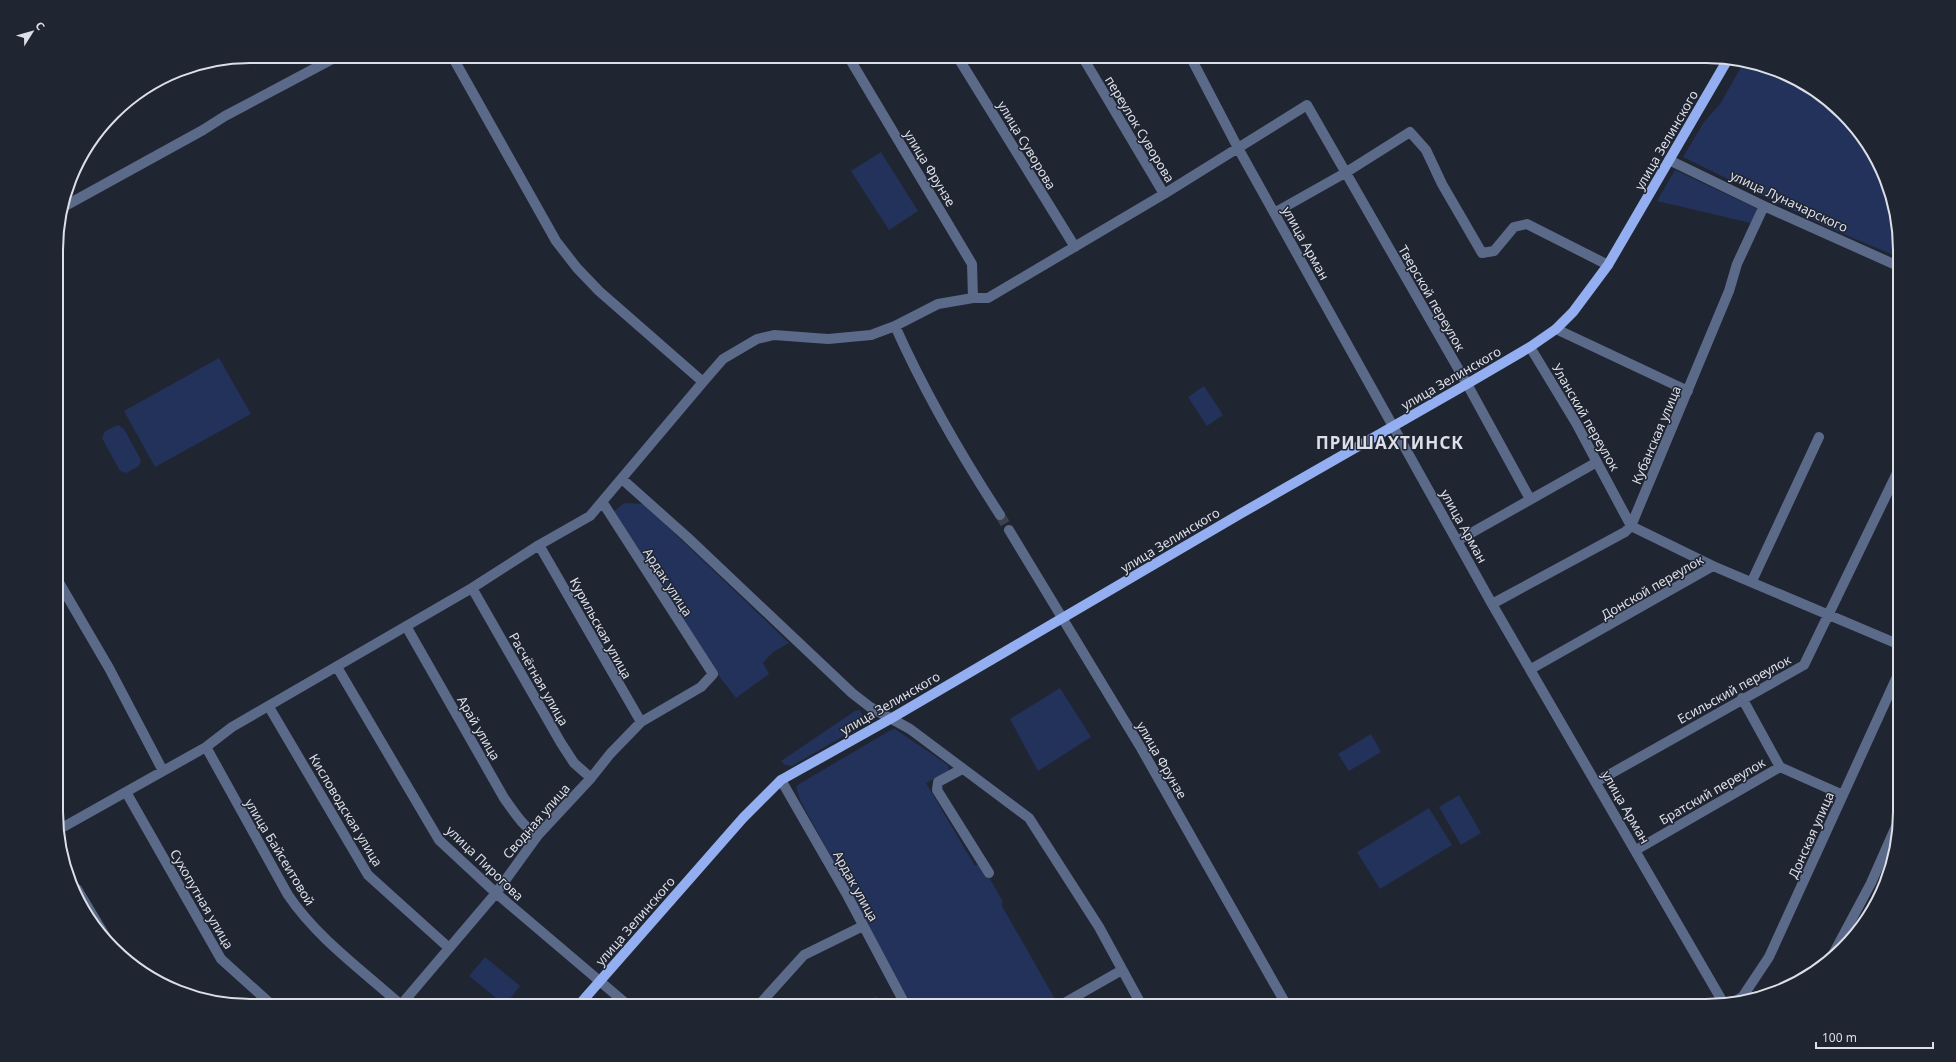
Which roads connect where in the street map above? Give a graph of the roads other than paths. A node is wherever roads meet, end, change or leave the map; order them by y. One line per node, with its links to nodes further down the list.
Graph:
1 (325, 63): 12 (street)
2 (456, 63): 22 (street)
3 (852, 63): 18 (street, улица Фрунзе)
4 (961, 63): 15 (street, улица Суворова)
5 (1086, 63): 11 (street, переулок Суворова)
6 (1194, 63): 8 (street, улица Арман)
7 (1725, 64): 9 (main road, улица Зелинского)
8 (1238, 148): 10 (street, Тверской переулок); 11 (street); 14 (street, улица Арман)
9 (1670, 160): 13 (street, улица Луначарского); 17 (main road, улица Зелинского)
10 (1345, 173): 14 (street); 17 (street); 23 (street, Тверской переулок)
11 (1164, 194): 15 (street)
12 (69, 204)
13 (1764, 206): 16 (street, улица Луначарского); 24 (street, Кубанская улица)
14 (1274, 213): 25 (street, улица Арман)
15 (1075, 247): 18 (street)
16 (1893, 264)
17 (1608, 265): 20 (main road, улица Зелинского)
18 (973, 298): 19 (street)
19 (895, 326): 22 (street); 32 (street)
20 (1556, 329): 21 (main road, улица Зелинского); 24 (street)
21 (1530, 347): 23 (main road, улица Зелинского); 27 (street, Уланский переулок)
22 (703, 382): 28 (street)
23 (1467, 384): 25 (main road, улица Зелинского); 30 (street, Тверской переулок)
24 (1688, 391): 33 (street, Кубанская улица)
25 (1393, 426): 35 (street, улица Арман); 43 (main road, улица Зелинского)
26 (1819, 437): 38 (street)
27 (1597, 462): 30 (street); 33 (street, Уланский переулок)
28 (622, 479): 31 (street); 52 (street)
29 (1893, 481): 42 (street, Есильский переулок)
30 (1530, 499): 35 (street)
31 (602, 503): 36 (street); 48 (street, Ардак улица)
32 (1000, 515)
33 (1631, 526): 37 (street); 41 (street)
34 (1009, 530): 43 (street, улица Фрунзе)
35 (1457, 541): 41 (street, улица Арман)
36 (539, 545): 39 (street); 53 (street, Курильская улица)
37 (1713, 566): 38 (street, Донской переулок); 47 (street, Донской переулок)
38 (1752, 581): 42 (street, Донской переулок)
39 (472, 588): 44 (street); 58 (street, Расчётная улица)
40 (63, 589): 57 (street)
41 (1492, 604): 47 (street, улица Арман)
42 (1828, 615): 45 (street, Донской переулок); 50 (street, Есильский переулок)
43 (1062, 617): 52 (main road, улица Зелинского); 84 (street, улица Фрунзе)
44 (406, 626): 46 (street); 64 (street, Арай улица)
45 (1893, 642)
46 (337, 666): 51 (street); 68 (street, улица Пирогова)
47 (1531, 669): 60 (street, улица Арман)
48 (713, 674): 53 (street, Сводная улица)
49 (1893, 685): 62 (street, Донская улица)
50 (1742, 698): 55 (street, Братский переулок); 60 (street, Есильский переулок)
51 (269, 707): 54 (street); 71 (street, Кисловодская улица)
52 (892, 718): 56 (street); 59 (main road, улица Зелинского)
53 (641, 722): 58 (street, Сводная улица)
54 (206, 747): 57 (street); 76 (street, улица Байсеитовой)
55 (1780, 767): 62 (street, Братский переулок); 66 (street, Братский переулок)
56 (962, 769): 67 (street); 72 (street)
57 (163, 771): 61 (street)
58 (591, 778): 64 (street, Сводная улица)
59 (781, 780): 69 (street, Ардак улица); 73 (main road, улица Зелинского)
60 (1596, 782): 66 (street, улица Арман)
61 (126, 792): 63 (street); 75 (street, Сухопутная улица)
62 (1843, 795): 74 (street, Донская улица)
63 (63, 827)
64 (538, 835): 68 (street, Сводная улица)
65 (1891, 839): 70 (street)
66 (1636, 850): 85 (street, улица Арман)
67 (989, 873)
68 (496, 893): 71 (street, Сводная улица); 73 (street, улица Пирогова)
69 (863, 926): 80 (street); 81 (street, Ардак улица)
70 (1839, 943)
71 (449, 948): 77 (street, Сводная улица)
72 (1122, 970): 82 (street); 83 (street)
73 (600, 981): 78 (main road, улица Зелинского); 79 (street, улица Пирогова)
74 (1744, 995)
75 (265, 999)
76 (394, 999)
77 (406, 999)
78 (584, 999)
79 (621, 999)
80 (764, 999)
81 (902, 999)
82 (1074, 999)
83 (1138, 999)
84 (1283, 999)
85 (1721, 999)

